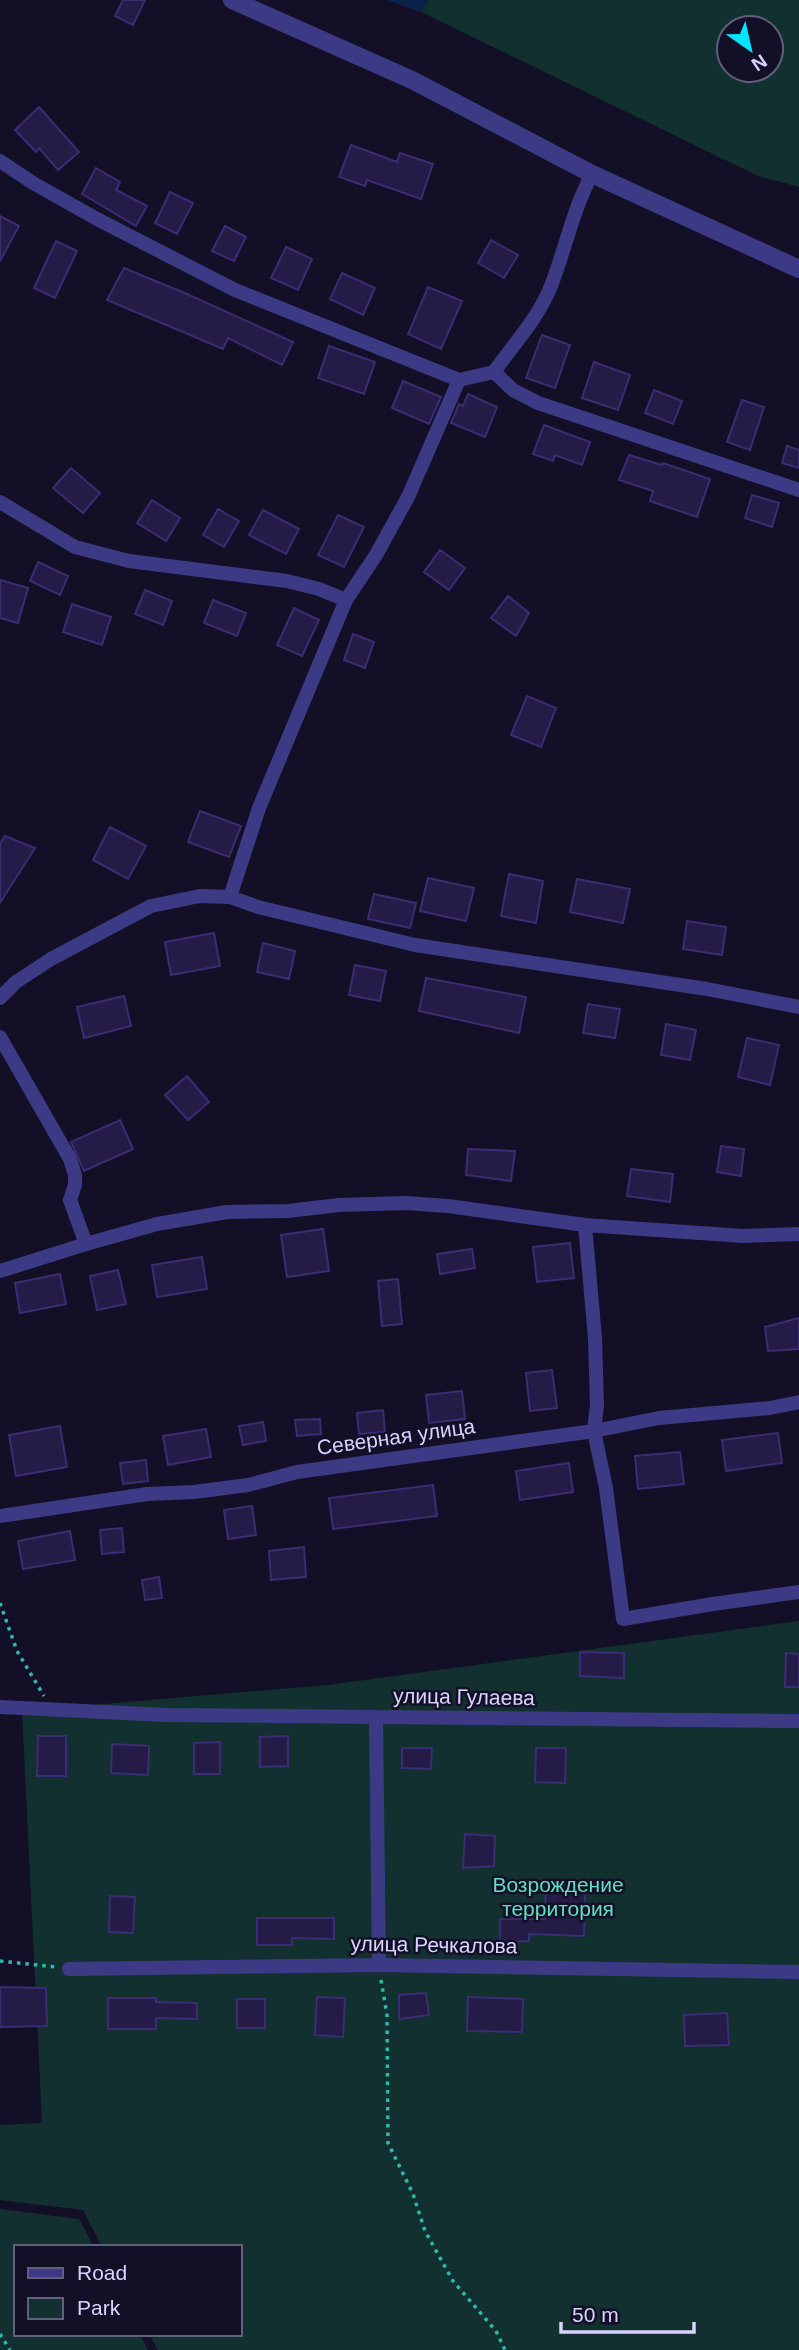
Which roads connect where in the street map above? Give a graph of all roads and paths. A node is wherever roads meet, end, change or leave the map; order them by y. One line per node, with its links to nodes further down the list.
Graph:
1 (232, 0): 3 (street)
2 (0, 161): 6 (street)
3 (592, 174): 4 (street); 5 (street)
4 (799, 270)
5 (494, 372): 6 (street); 7 (street)
6 (459, 380): 9 (street)
7 (799, 490)
8 (0, 502): 9 (street)
9 (346, 600): 10 (street)
10 (230, 897): 11 (street); 12 (street)
11 (0, 998)
12 (799, 1007)
13 (0, 1037): 16 (street)
14 (585, 1225): 15 (street); 16 (street); 19 (street)
15 (799, 1234)
16 (86, 1244): 17 (street)
17 (0, 1270)
18 (799, 1402): 19 (street, Северная улица)
19 (594, 1431): 20 (street, Северная улица); 21 (street)
20 (0, 1516)
21 (799, 1592)
22 (0, 1604): 24 (path)
23 (0, 1707): 24 (street)
24 (52, 1709): 25 (street)
25 (376, 1717): 26 (street, улица Гулаева); 28 (street, улица Гулаева)
26 (799, 1721)
27 (0, 1961): 29 (path)
28 (379, 1965): 29 (street, улица Речкалова); 30 (street, улица Речкалова); 33 (path)
29 (69, 1969)
30 (799, 1972)
31 (0, 2333): 32 (path)
32 (10, 2350)
33 (505, 2350)

